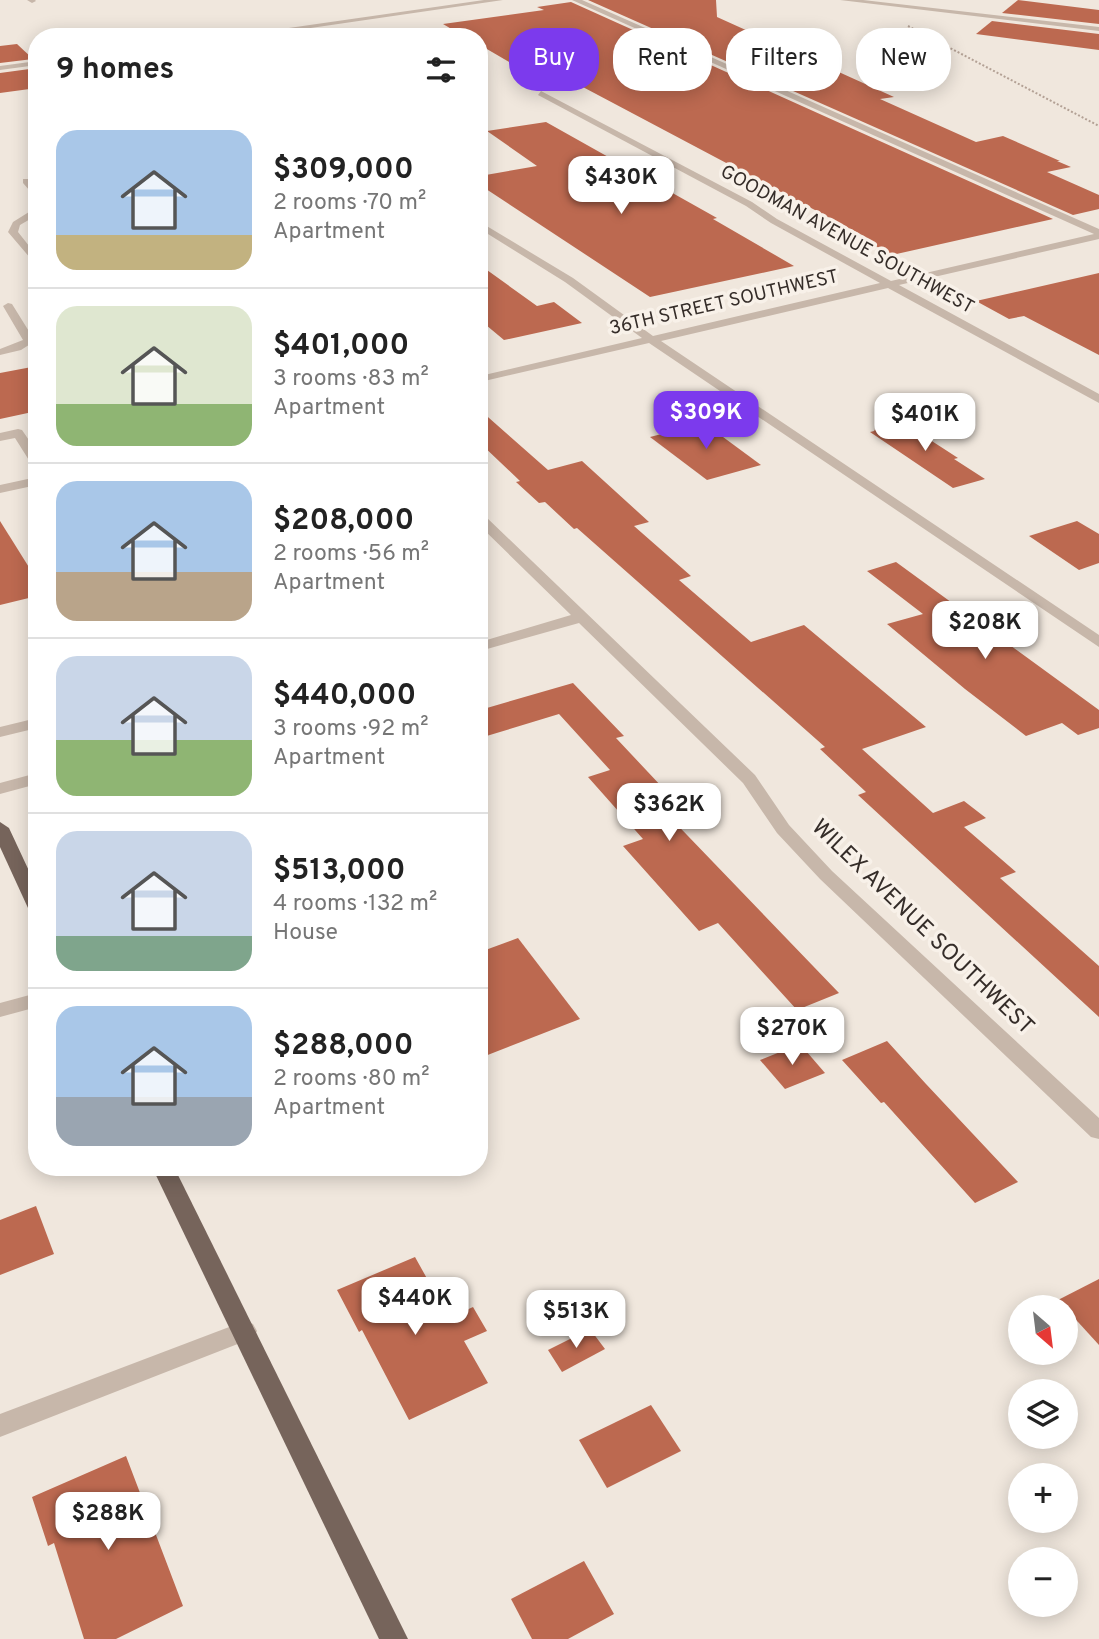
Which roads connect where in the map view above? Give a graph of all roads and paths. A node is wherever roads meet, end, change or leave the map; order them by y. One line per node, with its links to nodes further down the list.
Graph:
1 (499, 0): 6 (street)
2 (576, 0): 16 (street)
3 (844, 0): 4 (street)
4 (889, 2): 7 (street)
5 (905, 24): 11 (path)
6 (295, 28)
7 (1099, 29)
8 (28, 64): 9 (street)
9 (0, 68)
10 (541, 93): 18 (street, GOODMAN AVENUE SOUTHWEST)
11 (1099, 126)
12 (26, 180): 13 (street)
13 (28, 183)
14 (28, 216): 17 (street)
15 (488, 230): 21 (street)
16 (1099, 234): 18 (street, 36TH STREET SOUTHWEST)
17 (28, 251)
18 (887, 284): 21 (street, 36TH STREET SOUTHWEST); 25 (street, GOODMAN AVENUE SOUTHWEST)
19 (8, 306): 20 (street)
20 (28, 339)
21 (652, 340): 24 (street, 36TH STREET SOUTHWEST); 32 (street)
22 (28, 342): 23 (street)
23 (0, 352)
24 (488, 377)
25 (1099, 399)
26 (0, 437): 27 (street)
27 (28, 448)
28 (28, 483): 29 (street)
29 (0, 489)
30 (488, 527): 31 (street, WILEX AVENUE SOUTHWEST)
31 (582, 617): 33 (street); 42 (street, WILEX AVENUE SOUTHWEST)
32 (1099, 642)
33 (488, 645)
34 (28, 725): 35 (street)
35 (0, 732)
36 (28, 781): 37 (street)
37 (0, 789)
38 (0, 828): 39 (main road)
39 (28, 889)
40 (28, 1002): 41 (street)
41 (0, 1010)
42 (1099, 1131)
43 (168, 1176): 44 (main road)
44 (245, 1331): 45 (street); 46 (main road)
45 (0, 1426)
46 (394, 1639)

